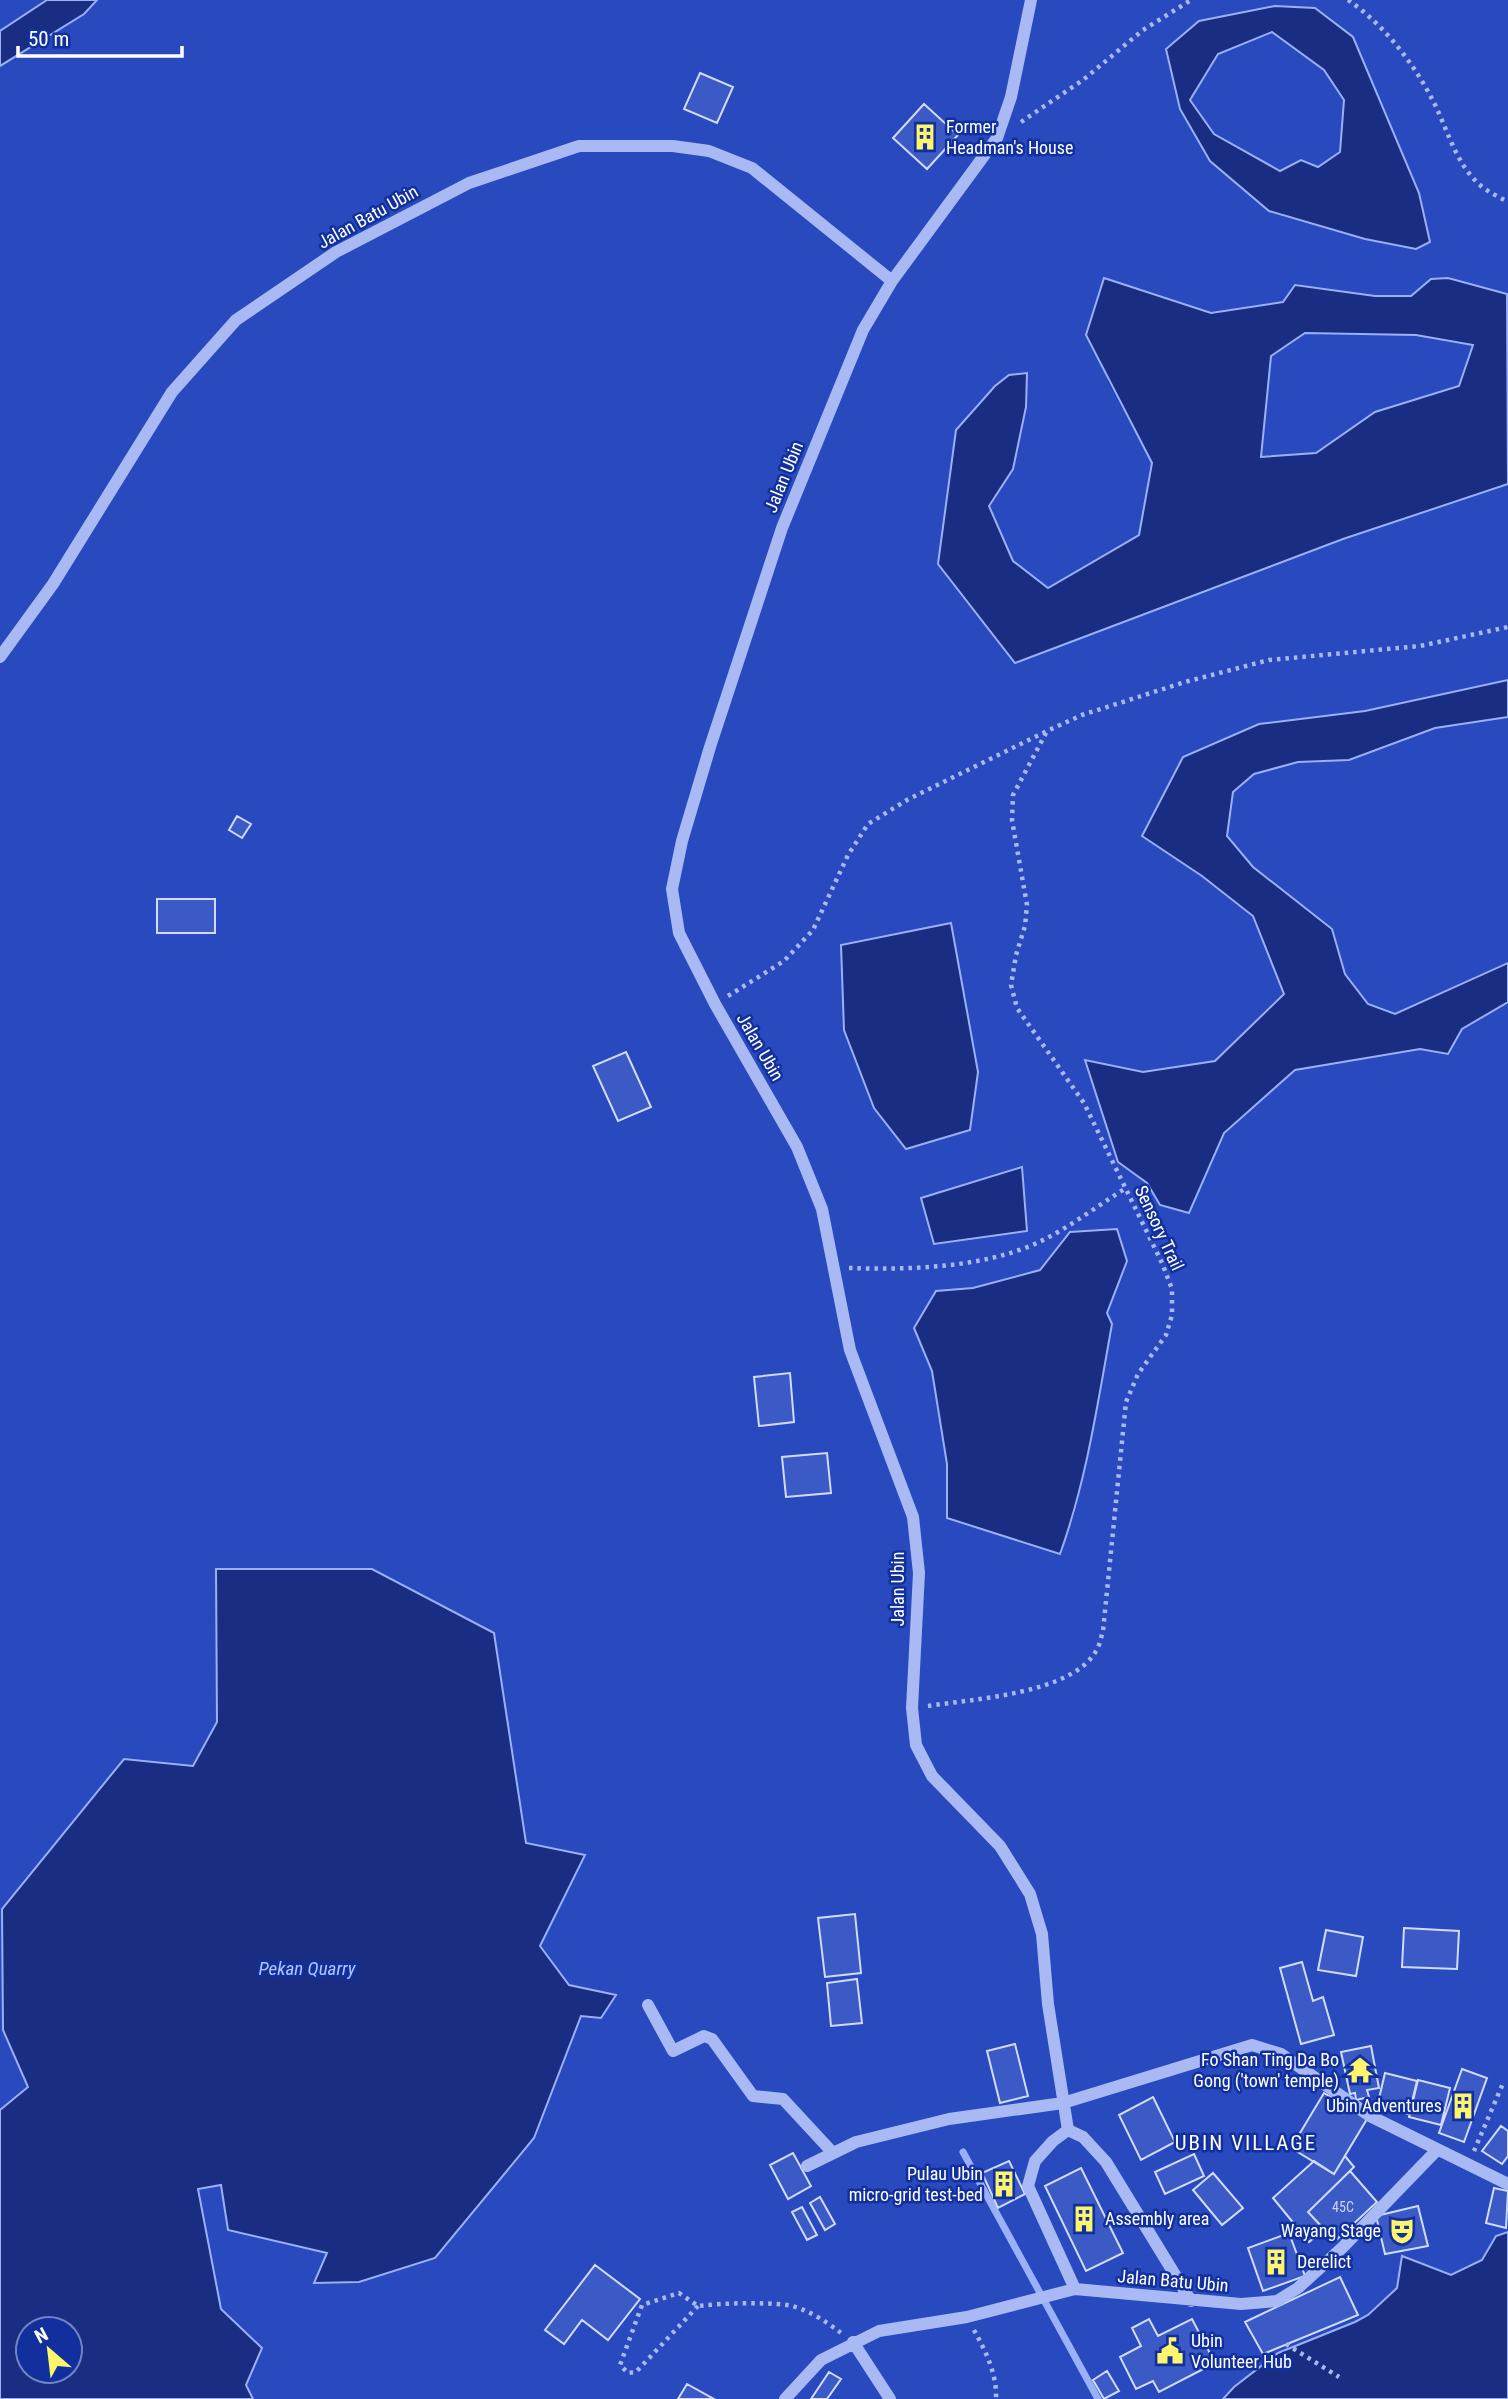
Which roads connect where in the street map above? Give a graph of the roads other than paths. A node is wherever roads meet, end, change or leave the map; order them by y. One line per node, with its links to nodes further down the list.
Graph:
1 (1031, 0): 2 (street, Jalan Ubin)
2 (892, 281): 3 (street, Jalan Batu Ubin); 5 (street, Jalan Ubin)
3 (0, 657)
4 (648, 2005): 8 (street)
5 (1063, 2103): 6 (street, Jalan Ubin); 7 (street); 8 (street)
6 (1068, 2130): 11 (street); 12 (street)
7 (1437, 2150): 10 (street); 12 (street, Jalan Batu Ubin)
8 (833, 2153): 9 (street)
9 (807, 2166)
10 (1508, 2184)
11 (1075, 2289): 12 (street, Jalan Batu Ubin); 13 (street, Jalan Batu Ubin)
12 (1191, 2301)
13 (853, 2342): 14 (street, Jalan Batu Ubin); 15 (street)
14 (785, 2399)
15 (890, 2399)

